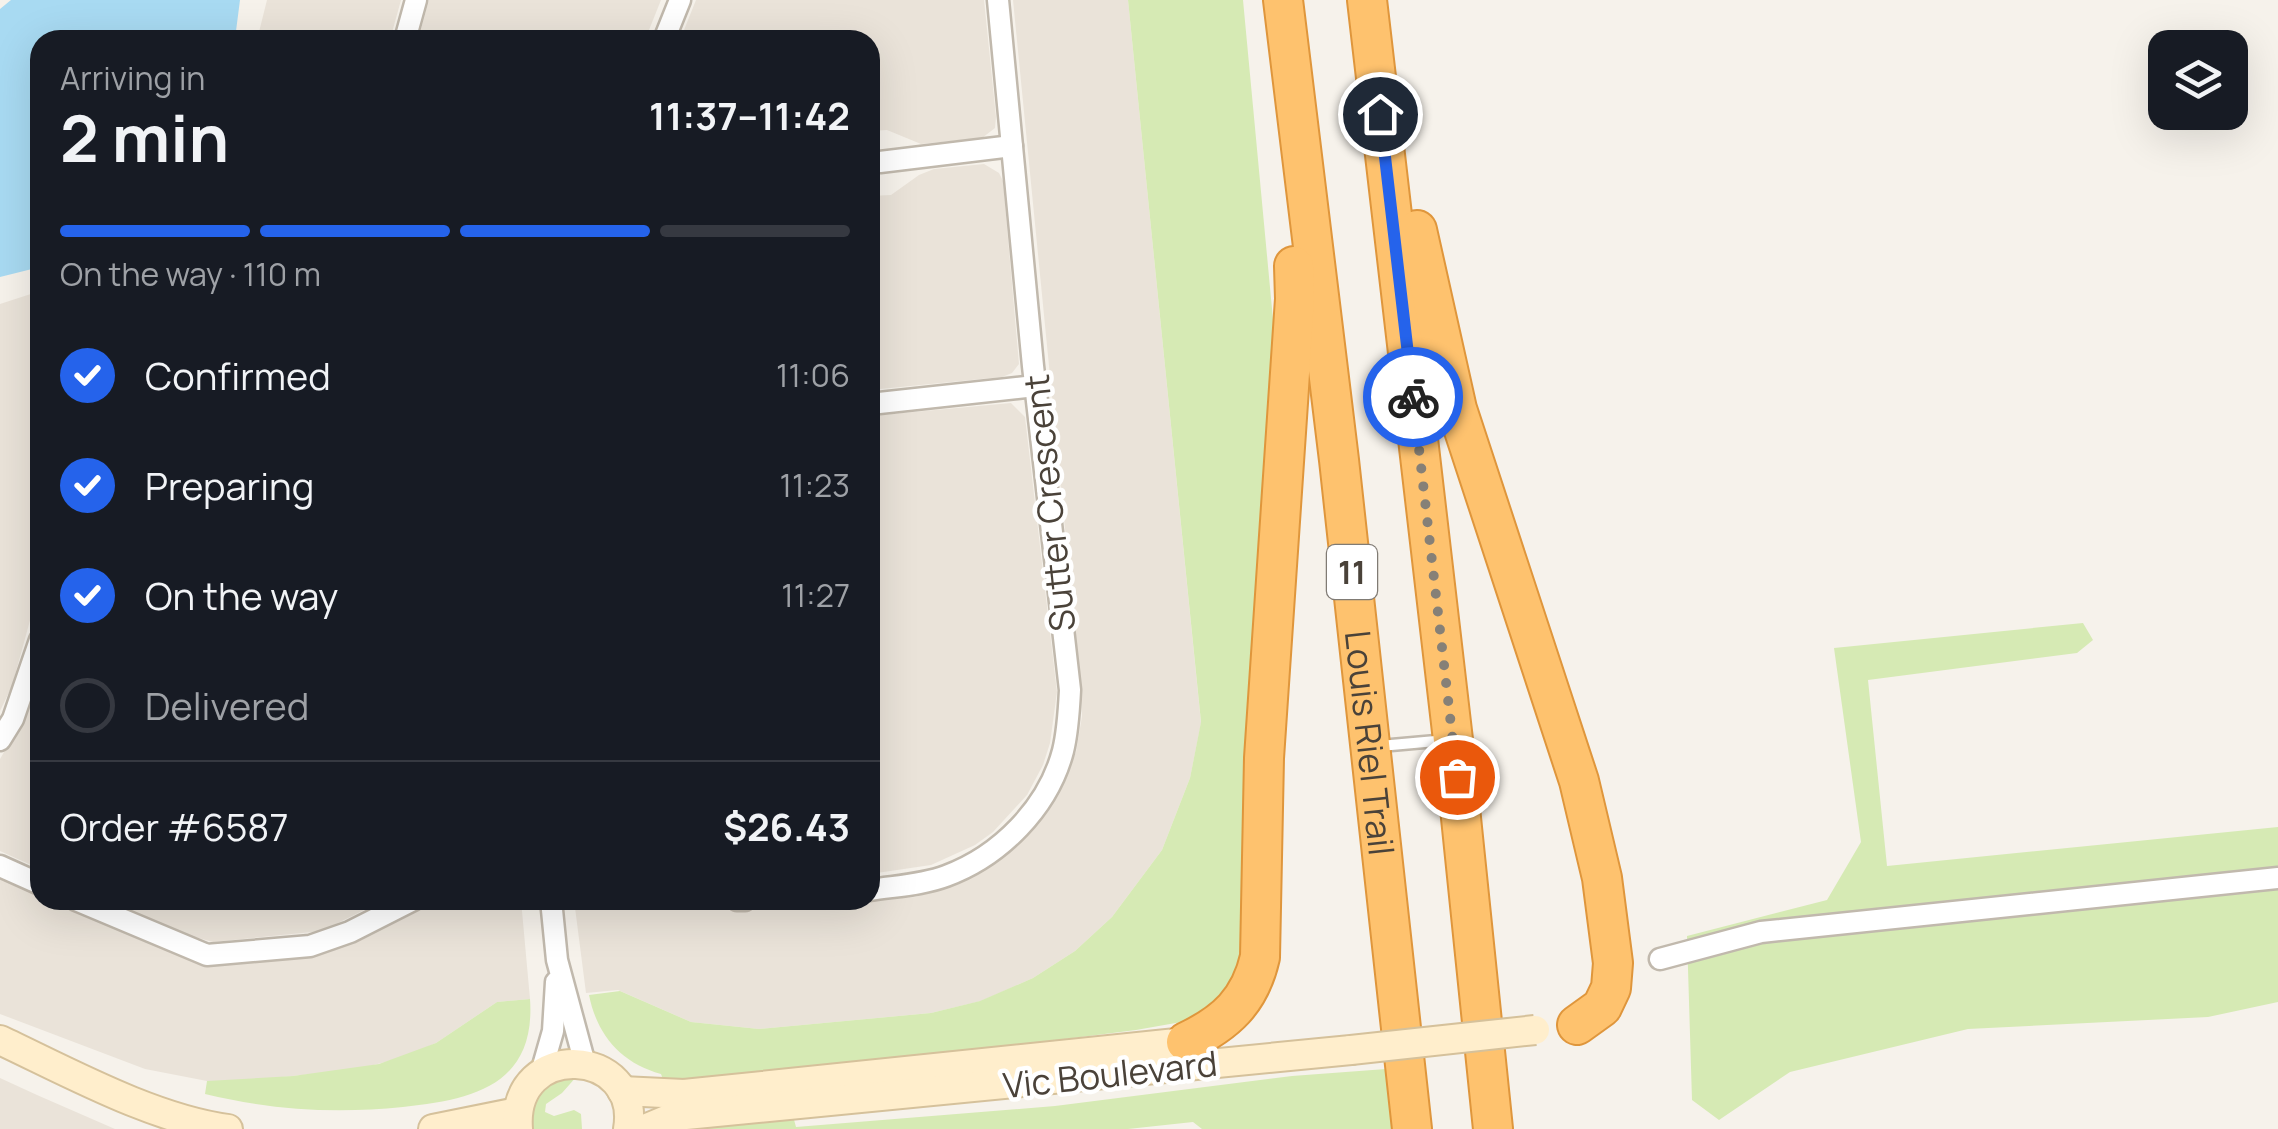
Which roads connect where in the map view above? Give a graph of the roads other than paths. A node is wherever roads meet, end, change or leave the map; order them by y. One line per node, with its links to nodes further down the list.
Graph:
1 (416, 0): 6 (street)
2 (680, 0): 7 (street)
3 (998, 0): 9 (street, Sutter Crescent)
4 (1283, 0): 8 (highway, Louis Riel Trail / 11)
5 (1370, 0): 15 (highway); 26 (highway)
6 (408, 30)
7 (668, 30)
8 (1297, 134): 16 (highway, Louis Riel Trail / 11); 28 (highway)
9 (1012, 146): 10 (street); 11 (street, Sutter Crescent)
10 (880, 162)
11 (1036, 386): 12 (street); 20 (street, Sutter Crescent)
12 (880, 403)
13 (30, 669): 14 (street)
14 (0, 740)
15 (1453, 740): 16 (lane); 38 (highway)
16 (1371, 746): 37 (highway, Louis Riel Trail / 11)
17 (0, 866): 19 (street)
18 (2278, 878): 25 (street)
19 (30, 880)
20 (880, 888)
21 (100, 910): 22 (street)
22 (393, 910)
23 (552, 910): 24 (street)
24 (557, 960): 29 (street); 30 (street)
25 (1660, 960)
26 (1578, 1025): 36 (street, Vic Boulevard, bridge)
27 (0, 1040): 33 (street)
28 (1186, 1042): 31 (street, Vic Boulevard)
29 (585, 1064): 30 (street); 31 (street)
30 (540, 1073): 32 (street)
31 (622, 1091): 35 (street)
32 (517, 1120): 34 (street)
33 (228, 1129)
34 (433, 1129)
35 (628, 1129)
36 (645, 1129)
37 (1412, 1129)
38 (1493, 1129)

